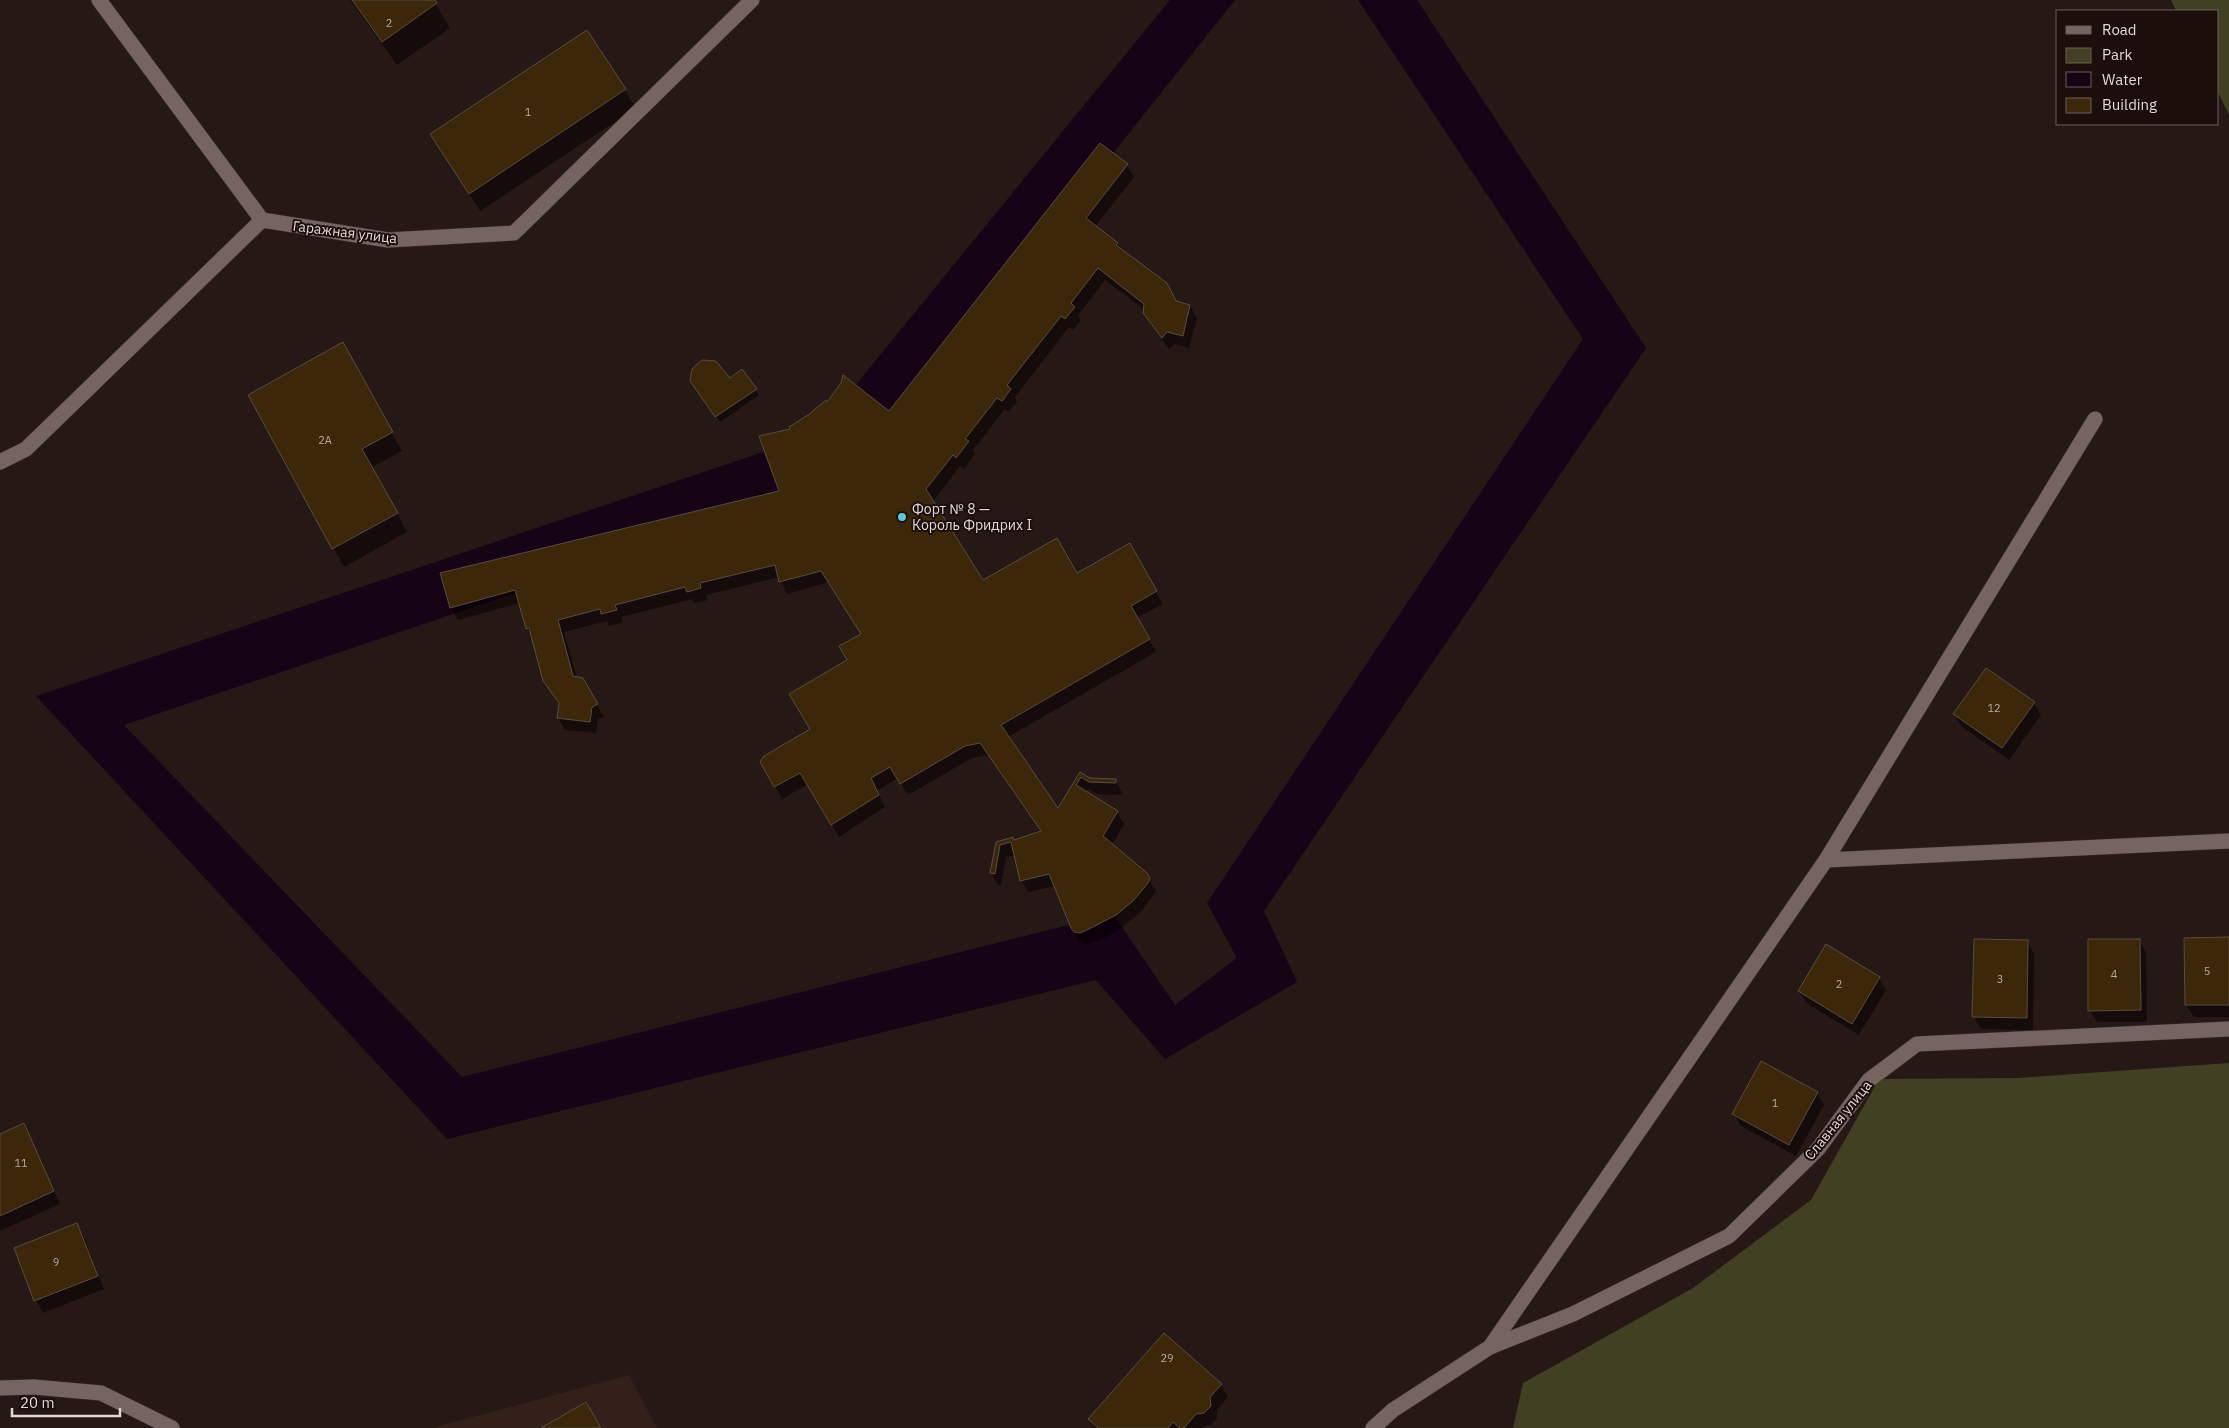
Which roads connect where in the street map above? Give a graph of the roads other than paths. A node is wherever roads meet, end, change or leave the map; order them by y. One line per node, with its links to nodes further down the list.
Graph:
1 (98, 0): 3 (street)
2 (752, 0): 3 (street, Гаражная улица)
3 (262, 220): 5 (street)
4 (2095, 419): 7 (street)
5 (0, 462)
6 (2229, 841): 7 (street)
7 (1826, 860): 9 (street)
8 (2229, 1029): 9 (street, Славная улица)
9 (1490, 1347): 12 (street)
10 (0, 1388): 11 (street)
11 (172, 1428)
12 (1373, 1428)

